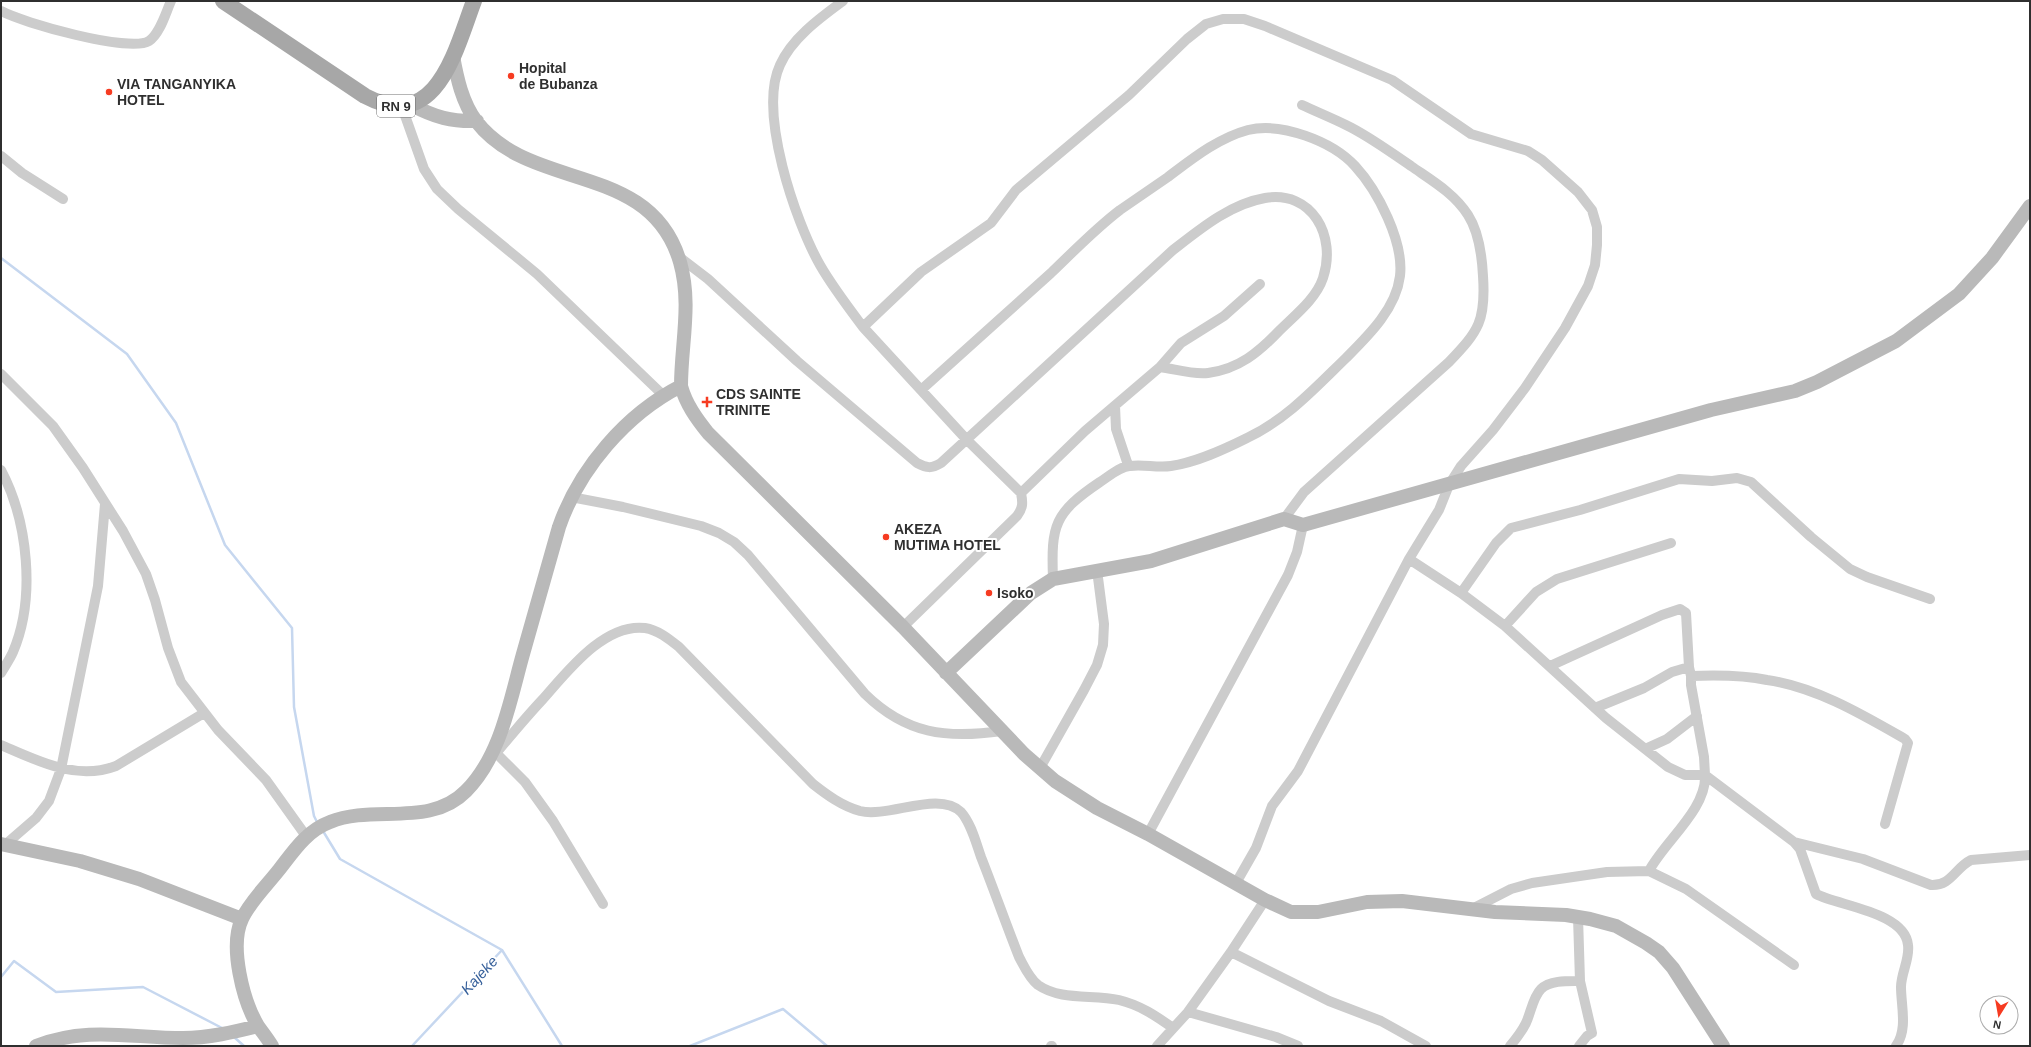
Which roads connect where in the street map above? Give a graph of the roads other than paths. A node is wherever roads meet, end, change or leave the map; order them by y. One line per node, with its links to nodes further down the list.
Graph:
1 (171, 1): 5 (street)
2 (223, 1): 8 (main road, RN 9)
3 (474, 1): 6 (main road, RN 9)
4 (843, 1): 15 (street)
5 (1, 11)
6 (454, 56): 8 (main road, RN 9); 9 (street)
7 (1302, 105): 29 (street)
8 (407, 106): 9 (street); 20 (street)
9 (477, 121): 13 (street)
10 (1, 156): 11 (street)
11 (62, 199)
12 (2030, 206): 25 (street)
13 (678, 256): 18 (street); 22 (street)
14 (1260, 284): 16 (street)
15 (863, 327): 19 (street); 25 (street)
16 (1160, 367): 21 (street); 22 (street)
17 (1, 374): 28 (street)
18 (681, 386): 20 (street); 38 (street)
19 (921, 390): 22 (street); 23 (street)
20 (663, 395): 27 (street)
21 (1115, 406): 23 (street); 26 (street)
22 (967, 440): 26 (street)
23 (1128, 465): 34 (street)
24 (1, 470): 41 (street)
25 (1449, 485): 30 (street); 32 (street)
26 (1021, 493): 38 (street)
27 (571, 497): 46 (street); 49 (street)
28 (105, 504): 44 (street); 51 (street)
29 (1284, 519): 30 (street); 33 (street)
30 (1303, 525): 54 (street)
31 (1670, 543): 37 (street)
32 (1409, 559): 35 (street); 60 (street)
33 (1098, 570): 34 (street); 50 (street)
34 (1053, 579): 42 (street)
35 (1461, 593): 36 (street); 37 (street)
36 (1930, 599)
37 (1505, 626): 39 (street)
38 (902, 627): 42 (street)
39 (1550, 666): 40 (street); 43 (street)
40 (1690, 671): 43 (street); 45 (street); 53 (street)
41 (1, 673)
42 (946, 673): 46 (street)
43 (1595, 708): 48 (street)
44 (204, 713): 51 (street); 55 (street)
45 (1696, 716): 48 (street); 52 (street)
46 (1002, 731): 50 (street)
47 (1, 745): 51 (street)
48 (1645, 749): 52 (street)
49 (495, 751): 55 (street); 62 (street); 71 (street)
50 (1040, 768): 54 (street)
51 (61, 769): 57 (street)
52 (1705, 775): 56 (street); 59 (street)
53 (1885, 824)
54 (1148, 834): 60 (street)
55 (306, 836): 65 (street)
56 (1794, 842): 58 (street); 81 (street)
57 (3, 844): 65 (street)
58 (2030, 855)
59 (1649, 871): 63 (street); 67 (street)
60 (1236, 883): 61 (street)
61 (1264, 900): 63 (street); 66 (street)
62 (603, 904)
63 (1472, 909): 64 (street)
64 (1578, 917): 68 (street); 80 (street)
65 (242, 919): 70 (street)
66 (1231, 952): 69 (street); 77 (street)
67 (1794, 965)
68 (1580, 981): 78 (street); 79 (street)
69 (1188, 1012): 71 (street); 72 (street)
70 (258, 1026): 73 (street); 74 (street)
71 (1173, 1028): 75 (street)
72 (1276, 1042): 76 (street)
73 (36, 1046)
74 (272, 1046)
75 (1157, 1046)
76 (1298, 1046)
77 (1426, 1046)
78 (1510, 1046)
79 (1579, 1046)
80 (1723, 1046)
81 (1896, 1046)

